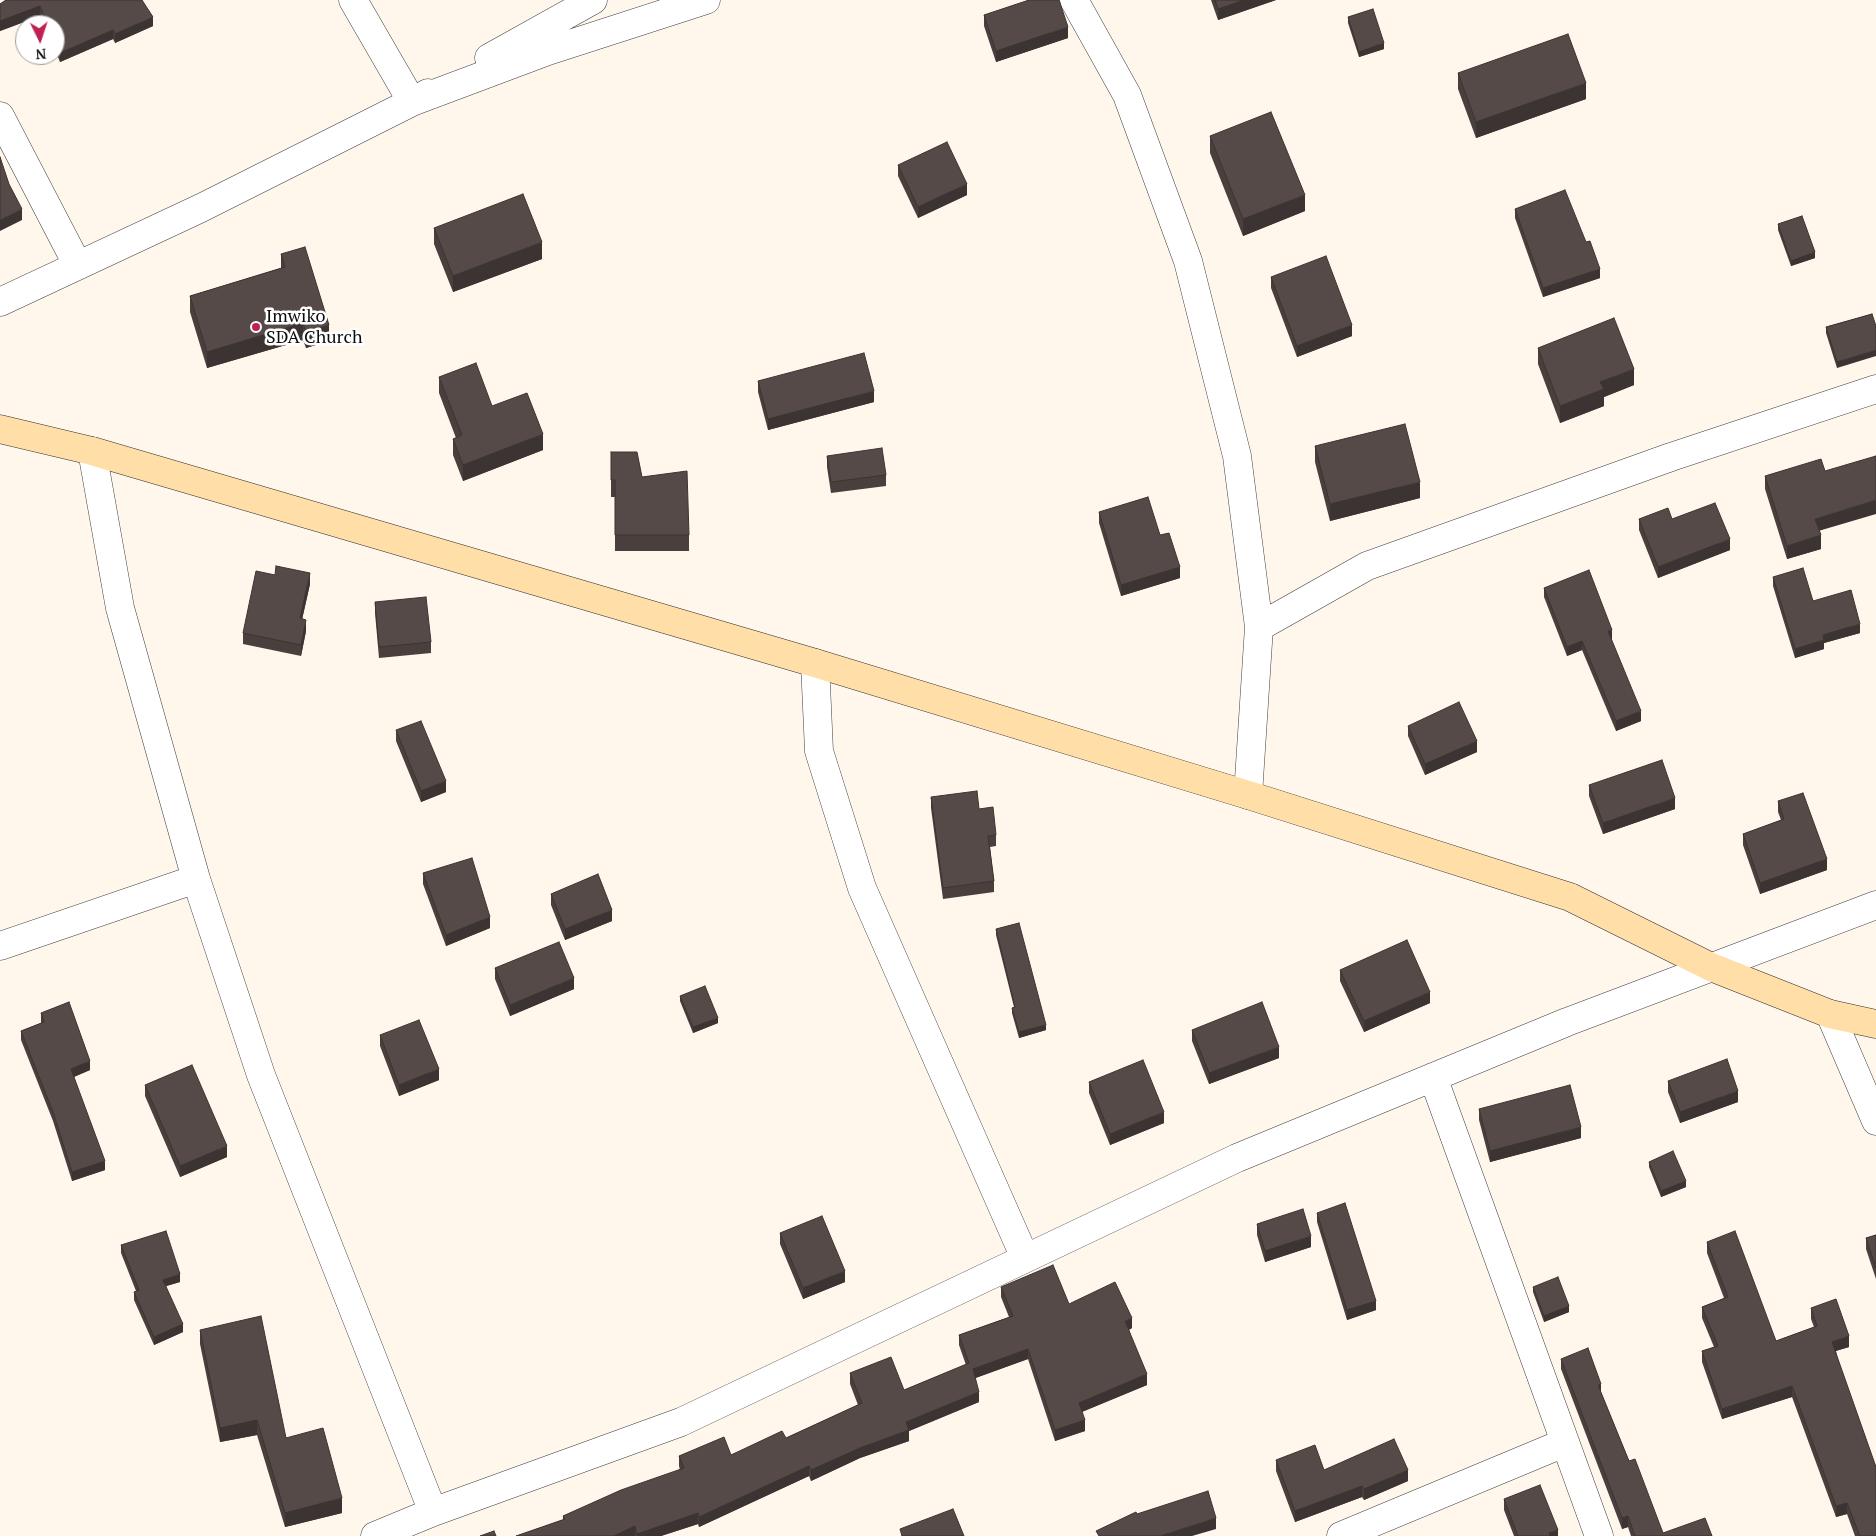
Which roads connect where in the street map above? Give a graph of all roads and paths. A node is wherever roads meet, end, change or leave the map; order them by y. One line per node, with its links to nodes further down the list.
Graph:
1 (353, 0): 5 (street)
2 (593, 0): 5 (street)
3 (706, 0): 5 (street)
4 (1074, 0): 12 (street)
5 (412, 102): 7 (street)
6 (0, 116): 7 (street)
7 (77, 264): 8 (street)
8 (0, 302)
9 (1876, 389): 12 (street)
10 (0, 429): 11 (main road)
11 (92, 451): 13 (main road); 15 (street)
12 (1260, 626): 14 (street)
13 (815, 663): 14 (main road); 23 (street)
14 (1248, 795): 18 (main road)
15 (196, 879): 17 (street); 25 (street)
16 (1876, 905): 18 (street)
17 (0, 946)
18 (1711, 967): 19 (main road); 21 (street)
19 (1830, 1014): 20 (main road); 22 (street)
20 (1876, 1024)
21 (1433, 1077): 23 (street); 24 (street)
22 (1876, 1121)
23 (1025, 1258): 25 (street)
24 (1564, 1443): 27 (street); 28 (street)
25 (433, 1512): 26 (street)
26 (375, 1536)
27 (1342, 1536)
28 (1599, 1536)

